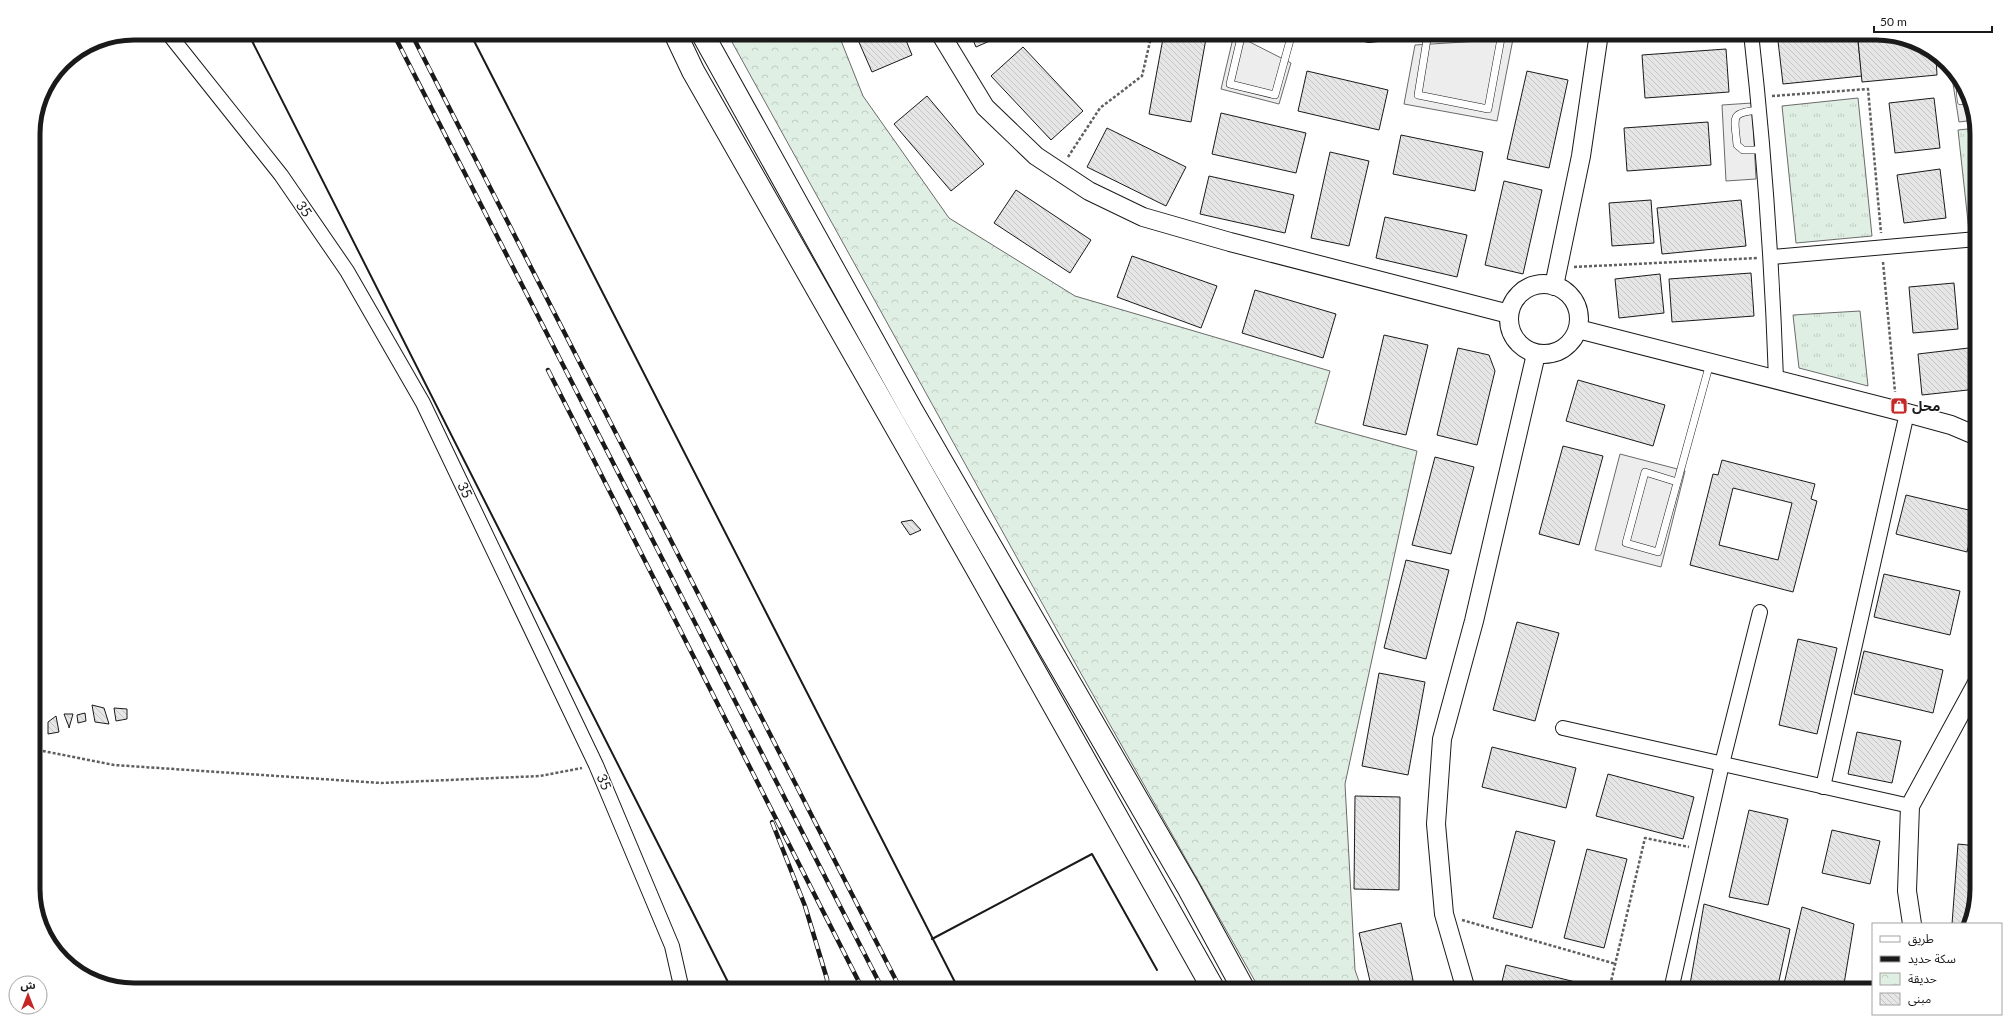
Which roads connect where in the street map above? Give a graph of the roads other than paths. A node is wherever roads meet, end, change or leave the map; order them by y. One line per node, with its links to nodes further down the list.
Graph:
1 (174, 40): 33 (street, 35)
2 (678, 40): 34 (main road)
3 (706, 40): 35 (main road)
4 (944, 40): 18 (street)
5 (1240, 40): 6 (lane)
6 (1290, 40)
7 (1427, 40): 8 (lane)
8 (1501, 40)
9 (1598, 40): 17 (street)
10 (1752, 40): 13 (street)
11 (1960, 93): 12 (lane)
12 (1961, 101)
13 (1759, 103): 14 (street); 14 (lane)
14 (1763, 150): 16 (street)
15 (1970, 240): 16 (street)
16 (1772, 257): 22 (street)
17 (1554, 286): 18 (street); 19 (street)
18 (1509, 314): 20 (street)
19 (1578, 329): 20 (street); 21 (street)
20 (1536, 354): 36 (street)
21 (1710, 363): 22 (street); 25 (lane)
22 (1776, 378): 23 (street)
23 (1902, 412): 24 (street); 30 (street)
24 (1970, 433)
25 (1677, 482): 25 (lane)
26 (1760, 612): 29 (street)
27 (1970, 696): 31 (street)
28 (1563, 728): 29 (street)
29 (1722, 764): 30 (street); 37 (street)
30 (1823, 787): 31 (street)
31 (1910, 806): 32 (street)
32 (1912, 923)
33 (680, 983)
34 (1210, 983)
35 (1240, 983)
36 (1464, 983)
37 (1673, 983)

